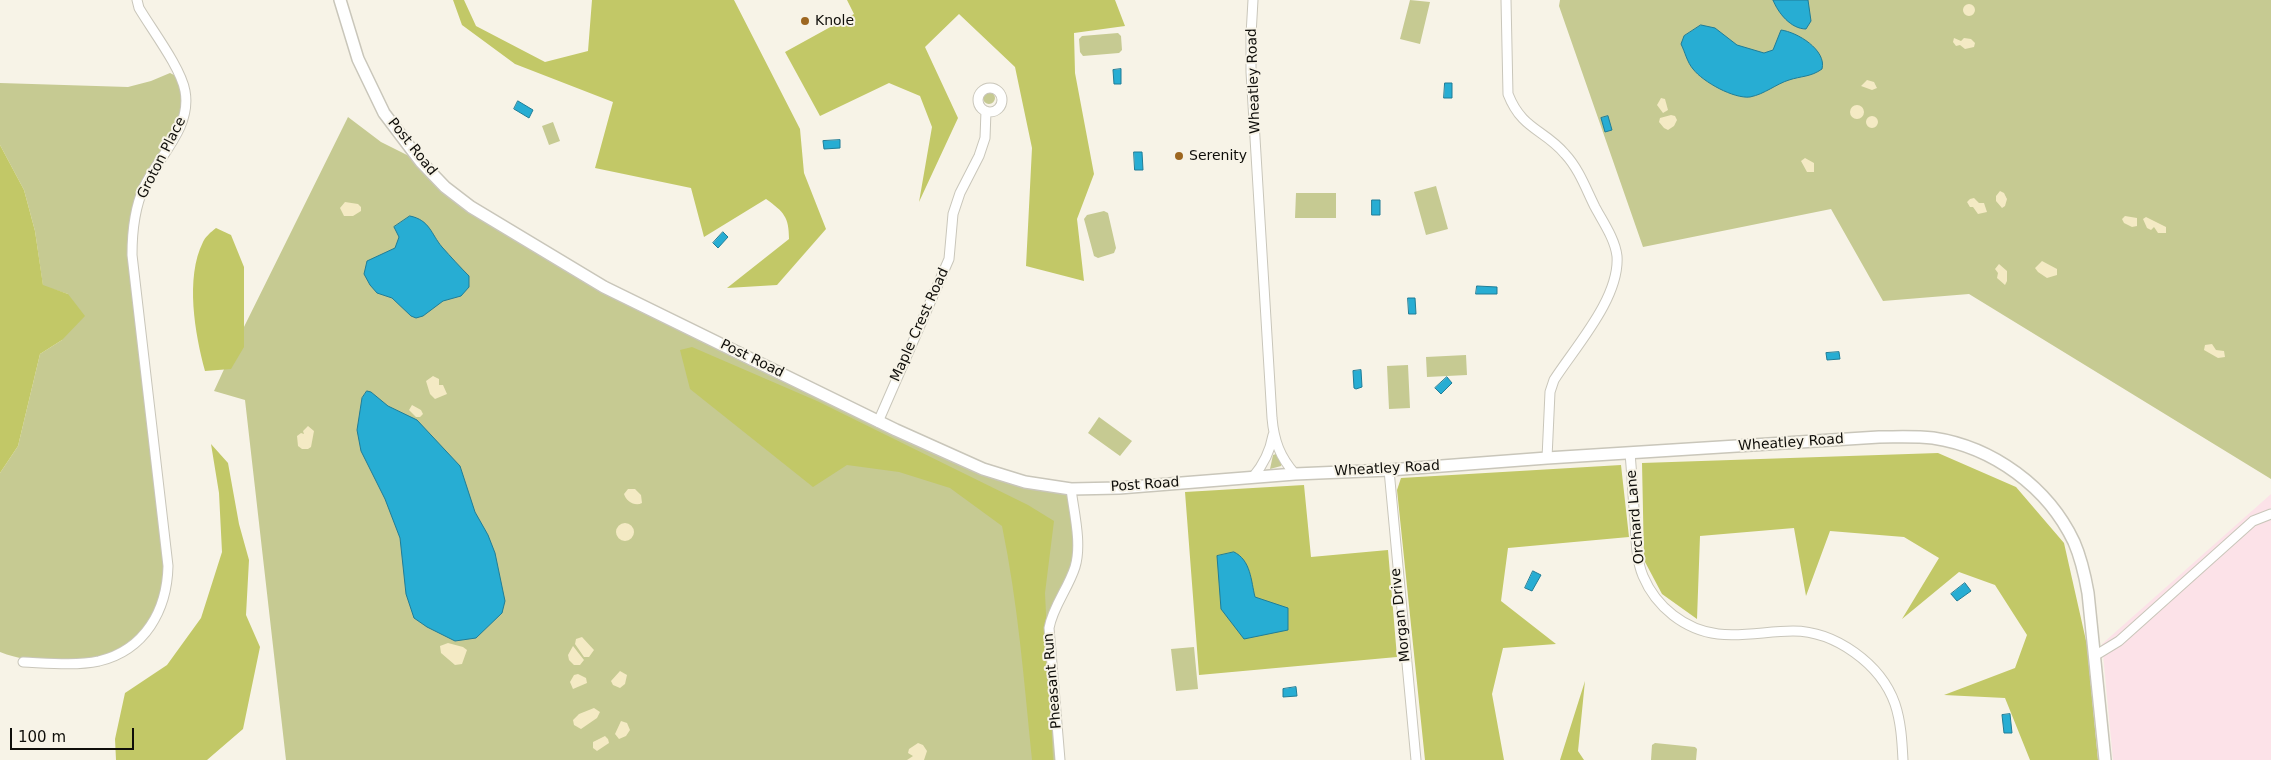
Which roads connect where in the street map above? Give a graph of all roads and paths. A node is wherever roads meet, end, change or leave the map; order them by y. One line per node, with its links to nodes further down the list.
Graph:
1 (138, 0): 16 (street, Groton Place)
2 (340, 0): 6 (main road, Post Road)
3 (1253, 0): 7 (street, Wheatley Road)
4 (1506, 0): 9 (street)
5 (986, 112): 6 (street, Maple Crest Road)
6 (878, 422): 13 (main road, Post Road)
7 (1273, 432): 11 (street, Wheatley Road); 12 (street, Wheatley Road)
8 (1630, 453): 9 (main road, Wheatley Road); 15 (main road, Wheatley Road); 19 (street, Orchard Lane)
9 (1548, 458): 10 (main road, Wheatley Road)
10 (1389, 470): 11 (main road, Wheatley Road); 18 (street, Morgan Drive)
11 (1295, 474): 12 (main road, Post Road)
12 (1253, 477): 13 (main road, Post Road)
13 (1071, 489): 17 (street, Pheasant Run)
14 (2271, 514): 15 (street)
15 (2096, 654): 20 (main road, Wheatley Road)
16 (23, 662)
17 (1060, 760)
18 (1416, 760)
19 (1903, 760)
20 (2105, 760)

